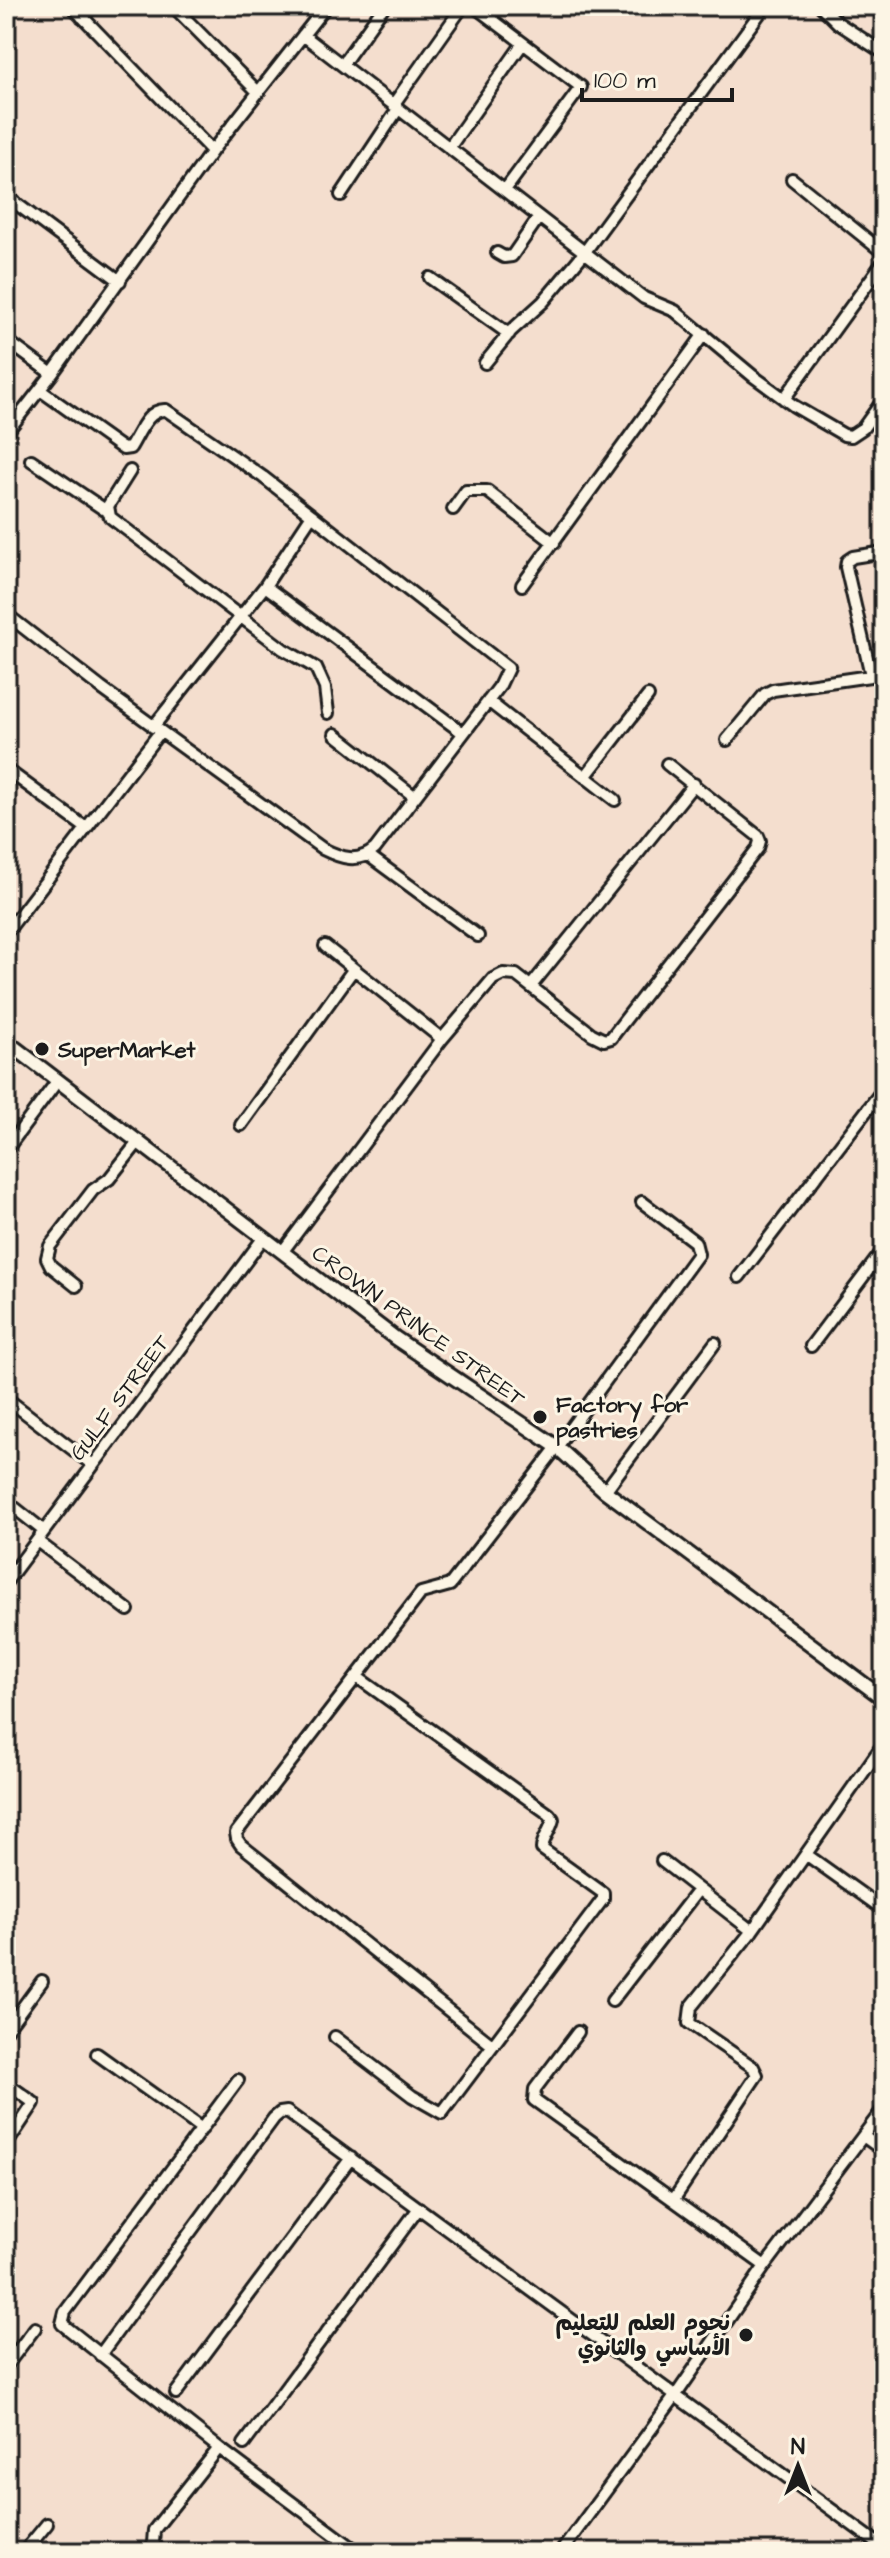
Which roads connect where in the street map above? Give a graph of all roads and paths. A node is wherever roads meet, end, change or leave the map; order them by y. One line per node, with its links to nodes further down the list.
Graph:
1 (72, 6): 10 (street)
2 (93, 6): 10 (street)
3 (173, 6): 15 (street)
4 (326, 6): 11 (street)
5 (384, 6): 14 (street)
6 (463, 6): 16 (street)
7 (474, 6): 12 (street)
8 (765, 6): 25 (street)
9 (821, 6): 13 (street)
10 (82, 17): 18 (street)
11 (303, 35): 14 (street); 15 (street)
12 (523, 43): 17 (street); 20 (street)
13 (884, 53)
14 (342, 65): 16 (street)
15 (258, 92): 18 (street)
16 (395, 107): 17 (street); 21 (street)
17 (449, 148): 20 (street)
18 (212, 151): 29 (street)
19 (792, 179): 26 (street)
20 (505, 190): 23 (street)
21 (341, 195)
22 (6, 196): 29 (street)
23 (539, 217): 24 (street); 25 (street)
24 (497, 253)
25 (584, 253): 30 (street); 31 (street)
26 (884, 253)
27 (884, 261): 36 (street)
28 (430, 278): 30 (street)
29 (120, 281): 34 (street)
30 (509, 334): 33 (street)
31 (704, 334): 36 (street); 44 (street)
32 (6, 340): 34 (street)
33 (485, 363)
34 (52, 374): 35 (street)
35 (40, 390): 38 (street); 43 (street)
36 (784, 399): 37 (street)
37 (884, 399)
38 (6, 433)
39 (31, 460): 42 (street)
40 (130, 471): 42 (street)
41 (453, 509): 44 (street)
42 (108, 512): 49 (street)
43 (312, 515): 47 (street); 53 (street)
44 (554, 543): 46 (street)
45 (884, 552): 51 (street)
46 (522, 585)
47 (265, 586): 49 (street); 56 (street)
48 (6, 614): 55 (street)
49 (240, 617): 54 (street); 55 (street)
50 (884, 674): 51 (street)
51 (871, 675): 58 (street)
52 (648, 696): 61 (street)
53 (488, 701): 56 (street); 61 (street)
54 (328, 713)
55 (157, 729): 65 (street); 66 (street)
56 (463, 733): 63 (street)
57 (335, 734): 63 (street)
58 (727, 740)
59 (667, 764): 62 (street)
60 (6, 769): 65 (street)
61 (585, 777): 64 (street)
62 (694, 784): 71 (street); 71 (street)
63 (415, 797): 66 (street)
64 (615, 800)
65 (86, 828): 67 (street)
66 (368, 855): 68 (street)
67 (6, 933)
68 (478, 936)
69 (325, 946): 70 (street)
70 (353, 970): 72 (street); 76 (street)
71 (531, 986): 72 (street)
72 (442, 1039): 82 (street)
73 (6, 1041): 74 (main road, CROWN PRINCE STREET)
74 (58, 1080): 77 (main road, CROWN PRINCE STREET); 78 (street)
75 (884, 1088): 83 (street)
76 (241, 1125)
77 (139, 1141): 80 (main road, CROWN PRINCE STREET); 84 (street)
78 (6, 1150)
79 (642, 1202): 88 (street)
80 (264, 1237): 82 (main road, CROWN PRINCE STREET); 89 (street, GULF STREET)
81 (884, 1249): 86 (street)
82 (283, 1251): 88 (main road, CROWN PRINCE STREET)
83 (739, 1277)
84 (76, 1286)
85 (715, 1343): 90 (street)
86 (811, 1346)
87 (6, 1398): 89 (street)
88 (557, 1447): 90 (main road, CROWN PRINCE STREET); 96 (street)
89 (93, 1465): 92 (street, GULF STREET)
90 (605, 1491): 97 (main road, CROWN PRINCE STREET)
91 (6, 1501): 92 (street)
92 (44, 1531): 93 (street, GULF STREET)
93 (37, 1541): 94 (street, GULF STREET); 95 (street)
94 (6, 1582)
95 (128, 1610)
96 (357, 1677): 109 (street); 109 (street)
97 (884, 1699)
98 (884, 1743): 99 (street)
99 (807, 1855): 102 (street); 103 (street)
100 (662, 1861): 101 (street)
101 (698, 1890): 103 (street); 105 (street)
102 (884, 1910)
103 (752, 1931): 119 (street)
104 (42, 1981): 106 (street)
105 (612, 2001)
106 (6, 2030)
107 (578, 2032): 119 (street)
108 (335, 2037): 109 (street)
109 (492, 2045)
110 (97, 2054): 114 (street)
111 (238, 2080): 114 (street)
112 (6, 2083): 116 (street)
113 (884, 2108): 115 (street)
114 (202, 2129): 123 (street)
115 (863, 2136): 117 (street); 121 (street)
116 (6, 2145)
117 (884, 2151)
118 (351, 2158): 120 (street); 123 (street); 125 (street)
119 (674, 2199): 121 (street)
120 (419, 2208): 126 (street); 127 (street)
121 (765, 2266): 126 (street)
122 (35, 2328): 124 (street)
123 (100, 2355): 128 (street)
124 (6, 2366)
125 (176, 2393)
126 (676, 2395): 130 (street); 134 (street)
127 (244, 2444)
128 (219, 2448): 132 (street); 133 (street)
129 (47, 2524): 131 (street)
130 (884, 2548)
131 (24, 2552)
132 (161, 2552)
133 (358, 2552)
134 (561, 2552)

